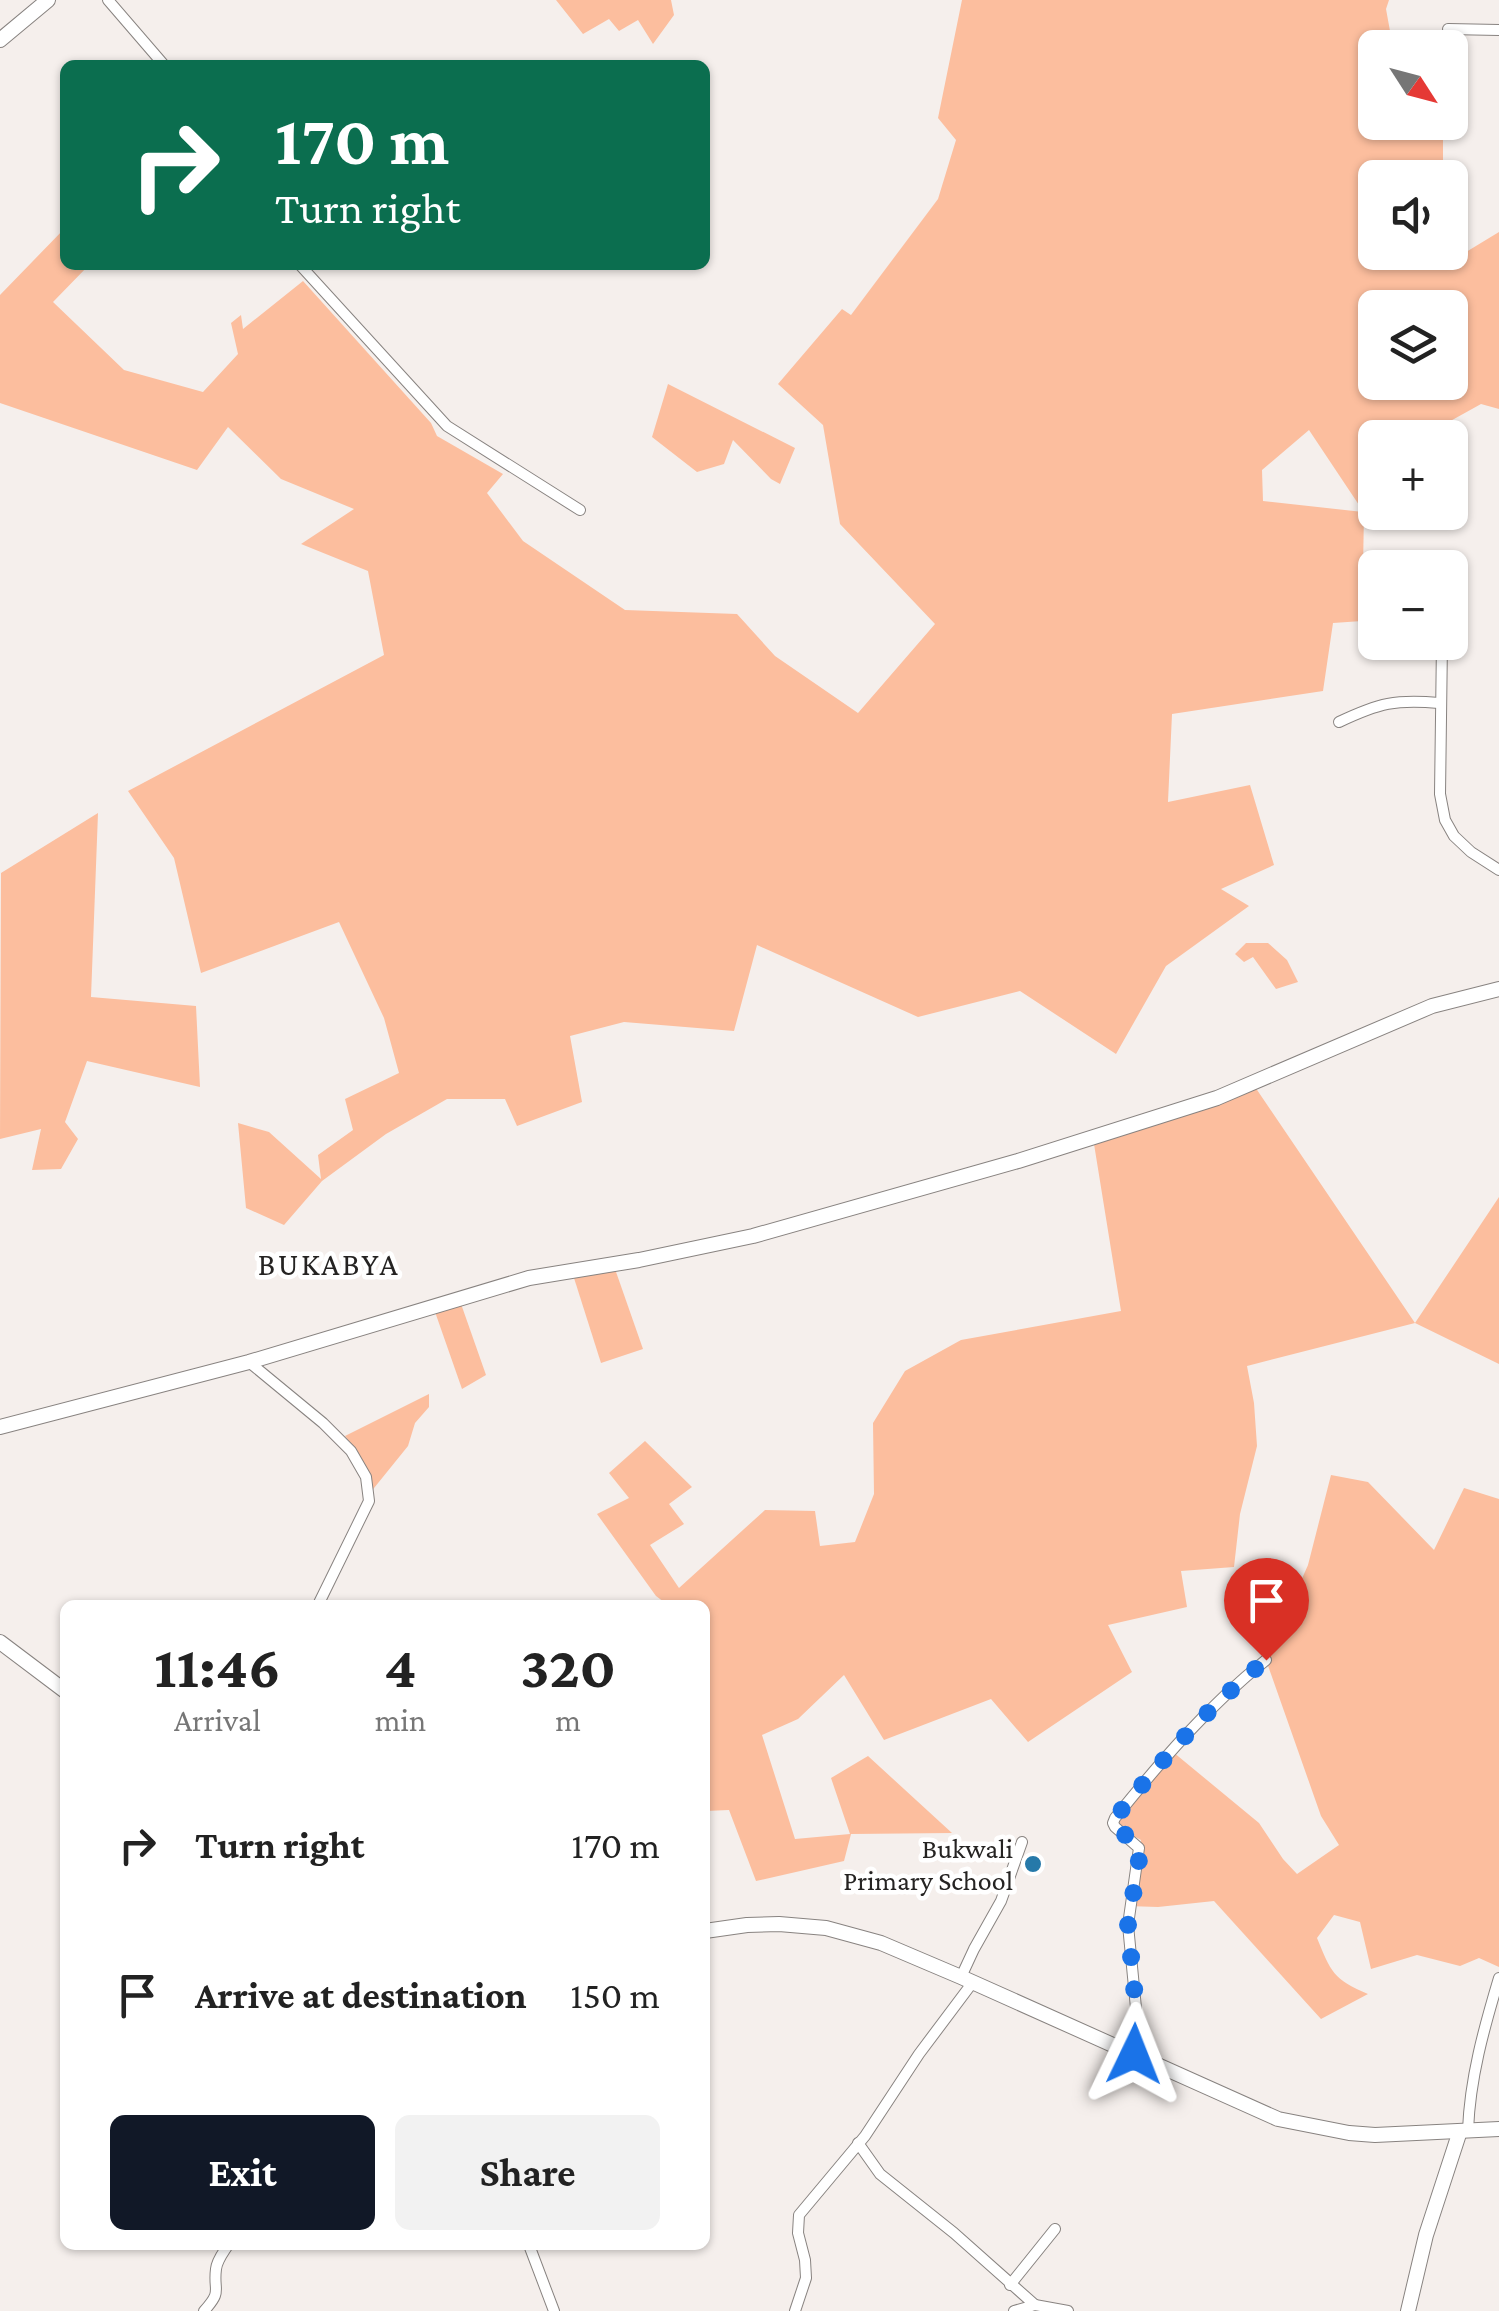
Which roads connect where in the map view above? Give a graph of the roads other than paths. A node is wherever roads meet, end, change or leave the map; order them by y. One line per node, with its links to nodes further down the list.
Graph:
1 (48, 0): 5 (street)
2 (108, 0): 6 (street)
3 (1448, 29): 4 (street)
4 (1499, 30)
5 (0, 40)
6 (160, 60)
7 (305, 270): 8 (street)
8 (580, 510)
9 (1441, 660): 10 (street)
10 (1440, 703): 11 (street); 12 (street)
11 (1340, 722)
12 (1499, 870)
13 (1499, 988): 14 (street)
14 (249, 1362): 15 (street); 16 (street)
15 (0, 1427)
16 (320, 1600)
17 (0, 1642): 19 (street)
18 (1266, 1660): 24 (street)
19 (60, 1687)
20 (1022, 1842): 23 (street)
21 (710, 1930): 23 (street)
22 (1499, 1978): 26 (street)
23 (967, 1979): 24 (street); 27 (street)
24 (1134, 2054): 26 (street)
25 (1499, 2129): 26 (street)
26 (1464, 2131): 38 (street)
27 (858, 2144): 31 (street); 35 (street)
28 (1055, 2228): 31 (street)
29 (225, 2250): 33 (street)
30 (531, 2250): 34 (street)
31 (1010, 2285): 32 (street)
32 (1035, 2305): 36 (street); 37 (street)
33 (204, 2311)
34 (554, 2311)
35 (795, 2311)
36 (1014, 2311)
37 (1068, 2311)
38 (1408, 2311)

